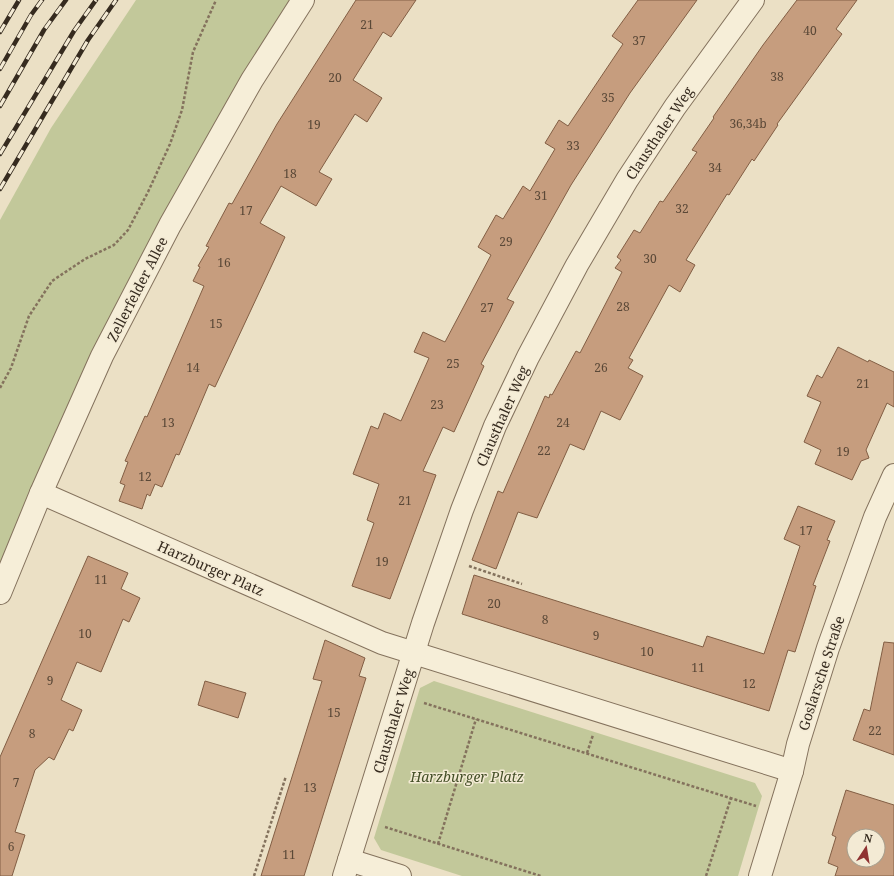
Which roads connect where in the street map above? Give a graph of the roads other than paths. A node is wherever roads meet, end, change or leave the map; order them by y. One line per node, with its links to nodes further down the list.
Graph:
1 (303, 0): 4 (street, Zellerfelder Allee)
2 (753, 0): 6 (street, Clausthaler Weg)
3 (894, 475): 7 (street, Goslarsche Straße)
4 (41, 493): 5 (street, Zellerfelder Allee); 6 (street, Harzburger Platz)
5 (0, 593)
6 (414, 654): 7 (street, Harzburger Platz); 8 (street, Clausthaler Weg)
7 (792, 772): 10 (street, Goslarsche Straße)
8 (346, 868): 9 (street)
9 (400, 876)
10 (760, 876)

